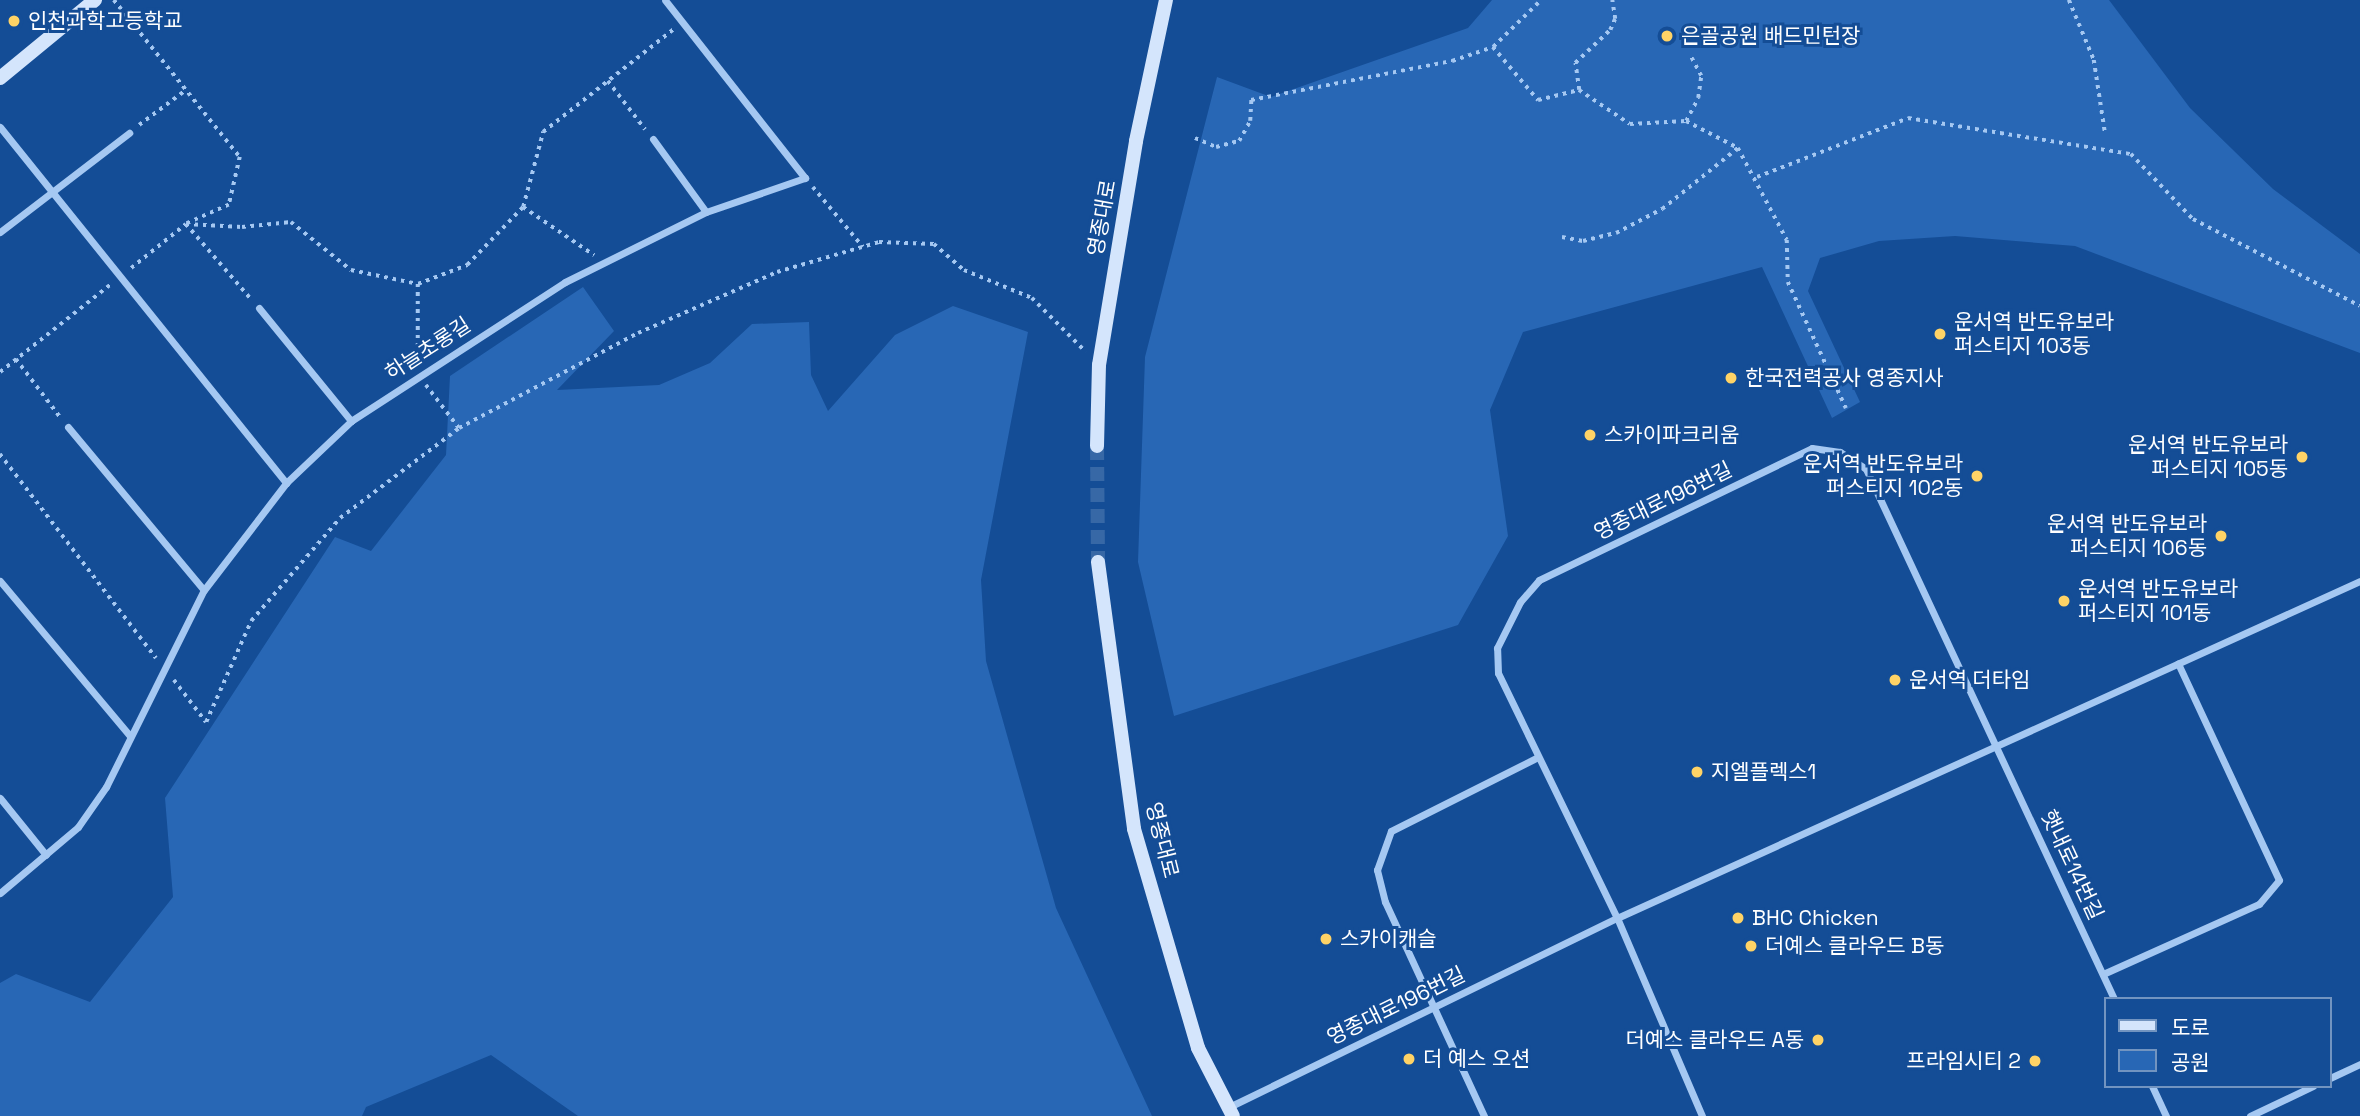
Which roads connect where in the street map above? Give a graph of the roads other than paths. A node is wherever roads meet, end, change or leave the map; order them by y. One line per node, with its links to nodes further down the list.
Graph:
1 (95, 0): 4 (main road)
2 (665, 0): 9 (street, 하늘초롱길)
3 (1166, 0): 14 (main road, 영종대로)
4 (0, 78)
5 (0, 127): 8 (street)
6 (129, 133): 8 (street)
7 (653, 139): 9 (street)
8 (51, 192): 10 (street); 15 (street)
9 (706, 212): 12 (street, 하늘초롱길)
10 (0, 232)
11 (259, 308): 12 (street)
12 (351, 421): 15 (street, 하늘초롱길)
13 (68, 427): 19 (street)
14 (1097, 446)
15 (286, 483): 19 (street, 하늘초롱길)
16 (1098, 562): 35 (main road, 영종대로)
17 (0, 581): 21 (street)
18 (2360, 581): 20 (street, 영종대로196번길)
19 (204, 590): 21 (street, 하늘초롱길)
20 (2178, 663): 22 (street, 영종대로196번길); 28 (street)
21 (130, 736): 25 (street, 하늘초롱길)
22 (1998, 747): 23 (street, 영종대로196번길); 27 (street, 영종대로196번길); 28 (street, 햇내로14번길)
23 (1536, 758): 27 (street, 영종대로196번길); 30 (street)
24 (0, 798): 25 (street)
25 (46, 855): 26 (street, 하늘초롱길)
26 (0, 893)
27 (1617, 918): 30 (street, 영종대로196번길); 37 (street)
28 (2103, 974): 29 (street, 햇내로14번길)
29 (2113, 997)
30 (1433, 1006): 35 (street, 영종대로196번길); 36 (street)
31 (2360, 1064): 32 (street)
32 (2332, 1077)
33 (2153, 1088): 38 (street)
34 (2309, 1088): 39 (street)
35 (1231, 1112)
36 (1484, 1116)
37 (1702, 1116)
38 (2166, 1116)
39 (2250, 1116)

